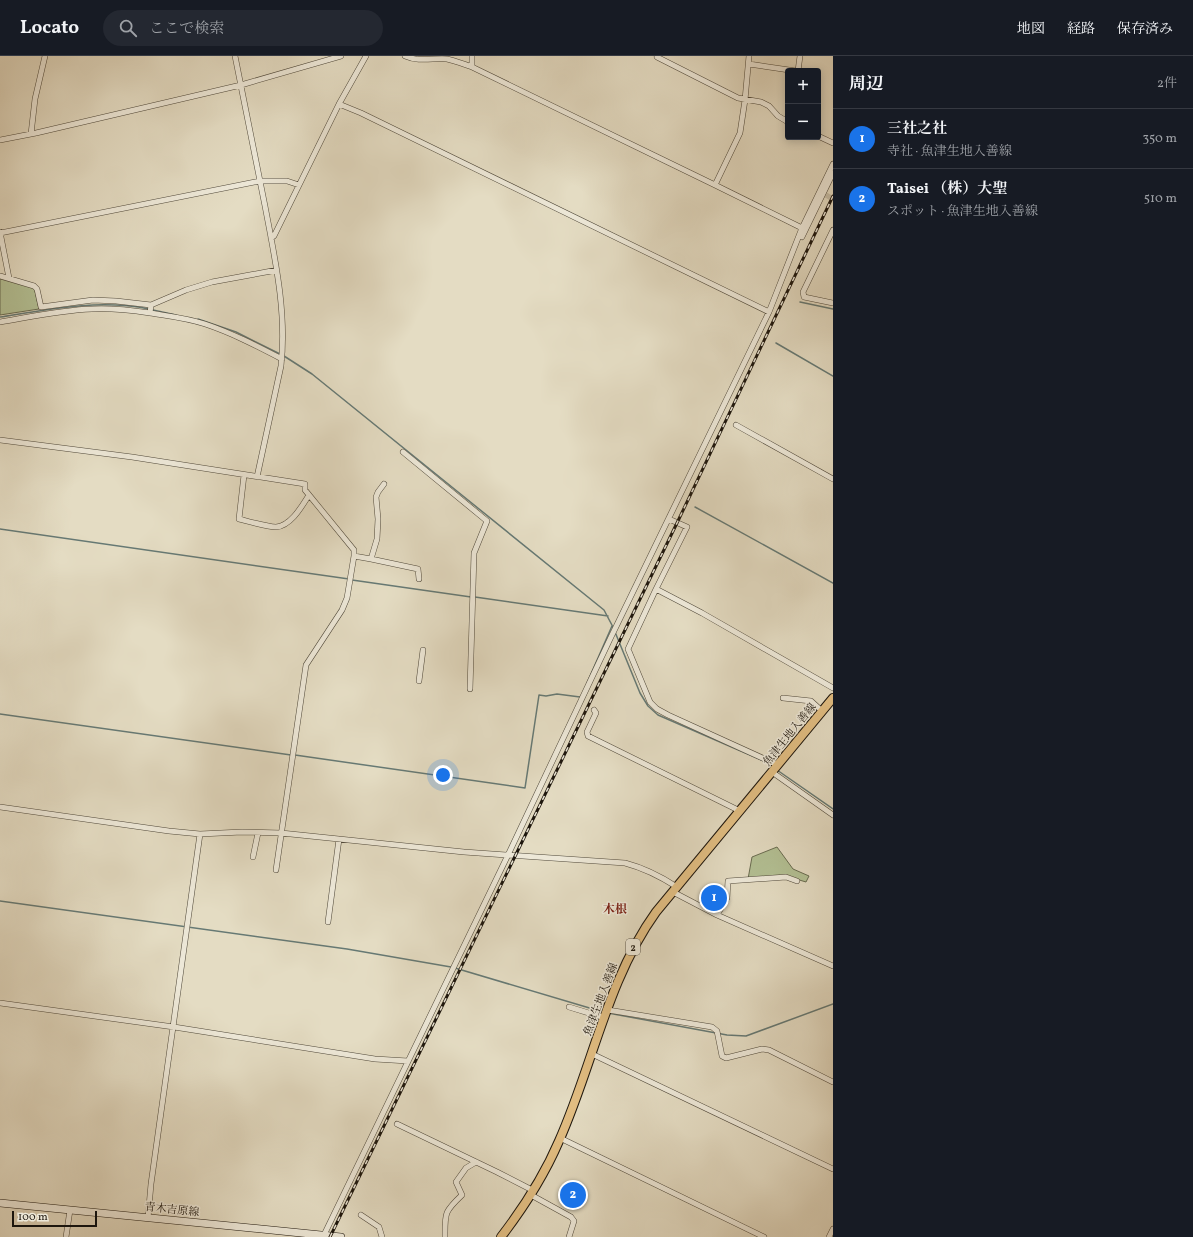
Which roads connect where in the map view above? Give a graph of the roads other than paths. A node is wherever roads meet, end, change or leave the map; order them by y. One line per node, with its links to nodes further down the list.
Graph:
1 (45, 56): 18 (street)
2 (235, 56): 14 (street)
3 (341, 56): 14 (street)
4 (366, 56): 16 (street)
5 (405, 56): 11 (street)
6 (472, 56): 11 (street)
7 (658, 56): 15 (street)
8 (749, 56): 10 (street)
9 (800, 56): 12 (street)
10 (749, 64): 13 (street); 15 (street)
11 (472, 67): 26 (street)
12 (798, 68)
13 (785, 69)
14 (241, 85): 18 (street); 24 (street)
15 (745, 100): 17 (street); 26 (street)
16 (339, 104): 25 (street); 38 (street)
17 (785, 120)
18 (31, 134): 20 (street)
19 (821, 137): 21 (street)
20 (0, 140)
21 (833, 143)
22 (833, 164): 27 (street)
23 (833, 173): 31 (street)
24 (260, 181): 25 (street); 29 (street); 30 (street)
25 (298, 185): 30 (street)
26 (715, 185): 27 (street)
27 (802, 228): 31 (street)
28 (833, 230): 35 (street)
29 (0, 233): 34 (street)
30 (271, 238): 32 (street)
31 (795, 246): 38 (street)
32 (277, 270): 36 (street); 40 (street)
33 (0, 276): 34 (street)
34 (9, 278): 36 (street)
35 (833, 303)
36 (151, 305): 37 (street)
37 (150, 312): 39 (street); 40 (street)
38 (769, 312): 49 (street)
39 (0, 322)
40 (282, 359): 45 (street)
41 (736, 425): 46 (street)
42 (0, 440): 44 (street)
43 (403, 452): 56 (street)
44 (244, 475): 45 (street); 48 (street)
45 (257, 477): 48 (street)
46 (833, 479)
47 (384, 484): 51 (street)
48 (309, 495): 50 (street)
49 (669, 519): 53 (street); 71 (street)
50 (354, 556): 51 (street); 68 (street)
51 (371, 559): 52 (street)
52 (419, 579)
53 (656, 589): 57 (street); 62 (street)
54 (423, 650): 55 (street)
55 (419, 681)
56 (470, 688)
57 (833, 688)
58 (783, 698): 61 (street)
59 (833, 698): 61 (main road, 魚津生地入善線 / 2)
60 (594, 710): 65 (street)
61 (822, 711): 62 (main road, 魚津生地入善線 / 2)
62 (778, 765): 63 (main road, 魚津生地入善線 / 2)
63 (772, 772): 65 (main road, 魚津生地入善線 / 2); 66 (street)
64 (0, 807): 69 (street)
65 (740, 811): 75 (main road, 魚津生地入善線 / 2)
66 (833, 815)
67 (258, 833): 68 (street); 69 (street); 72 (street)
68 (281, 833): 70 (street); 73 (street)
69 (200, 834): 82 (street)
70 (339, 839): 71 (street); 77 (street)
71 (508, 855): 75 (street); 84 (street)
72 (253, 857)
73 (276, 870)
74 (797, 881): 76 (street)
75 (675, 889): 76 (street); 81 (main road, 魚津生地入善線 / 2)
76 (717, 915): 78 (street)
77 (328, 922)
78 (833, 966)
79 (0, 1003): 82 (street)
80 (569, 1007): 81 (street)
81 (606, 1014): 83 (main road, 魚津生地入善線 / 2); 85 (street)
82 (174, 1027): 84 (street); 94 (street)
83 (592, 1054): 87 (main road, 魚津生地入善線 / 2); 89 (street)
84 (408, 1062): 96 (street)
85 (833, 1082)
86 (397, 1124): 88 (street)
87 (560, 1138): 90 (main road, 魚津生地入善線 / 2); 103 (street)
88 (476, 1162): 90 (street); 100 (street)
89 (833, 1169)
90 (533, 1193): 101 (main road, 魚津生地入善線 / 2); 102 (street)
91 (0, 1203): 92 (main road, 青木吉原線)
92 (70, 1210): 94 (main road, 青木吉原線); 97 (street)
93 (362, 1215): 99 (street)
94 (148, 1218): 96 (main road, 青木吉原線)
95 (833, 1229): 104 (street)
96 (323, 1236): 98 (main road, 青木吉原線)
97 (66, 1237)
98 (341, 1237)
99 (382, 1237)
100 (445, 1237)
101 (501, 1237)
102 (569, 1237)
103 (764, 1237)
104 (829, 1237)

